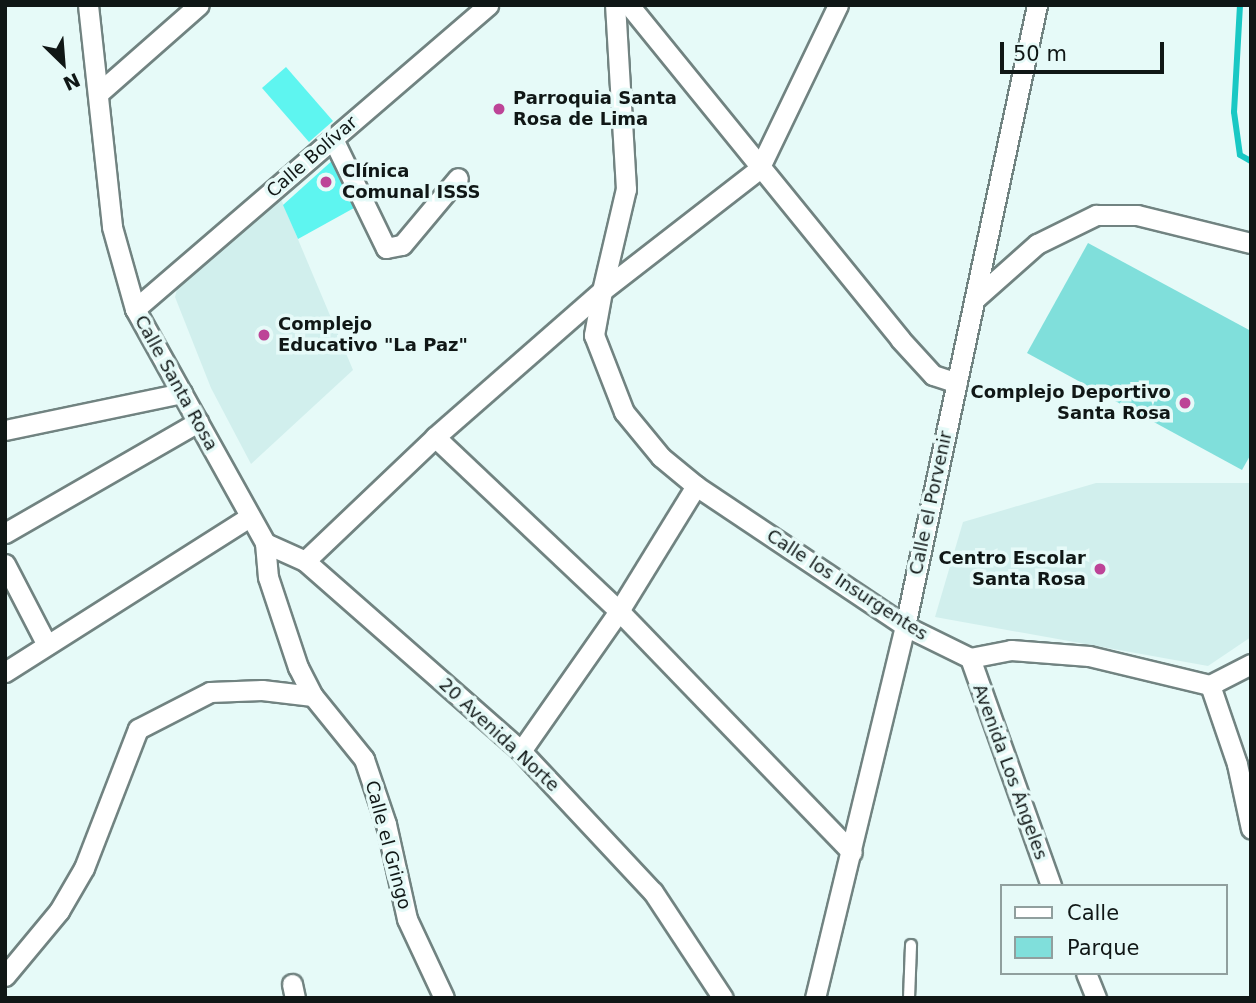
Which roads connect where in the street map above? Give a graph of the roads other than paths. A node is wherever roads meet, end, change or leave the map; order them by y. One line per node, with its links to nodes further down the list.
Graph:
1 (88, 5): 8 (street, Calle Santa Rosa)
2 (200, 5): 8 (street)
3 (488, 5): 9 (street, Calle Bolívar)
4 (615, 5): 13 (street, Calle los Insurgentes)
5 (629, 5): 10 (street)
6 (838, 5): 10 (street)
7 (1037, 5): 14 (street, Calle el Porvenir)
8 (101, 91): 15 (street, Calle Santa Rosa)
9 (333, 139): 11 (street); 15 (street, Calle Bolívar)
10 (759, 169): 13 (street); 16 (street)
11 (458, 178)
12 (1251, 243): 14 (street)
13 (602, 291): 20 (street); 21 (street, Calle los Insurgentes)
14 (975, 299): 16 (street, Calle el Porvenir)
15 (135, 309): 17 (street, Calle Santa Rosa)
16 (957, 383): 28 (street, Calle el Porvenir)
17 (182, 393): 18 (street, Calle Santa Rosa); 19 (street)
18 (198, 422): 22 (street, Calle Santa Rosa); 23 (street)
19 (5, 430)
20 (435, 438): 25 (street); 27 (street)
21 (696, 486): 27 (street); 28 (street, Calle los Insurgentes)
22 (248, 518): 24 (street, Calle Santa Rosa); 29 (street)
23 (5, 533)
24 (265, 543): 25 (street, 20 Avenida Norte); 34 (street, Calle el Gringo)
25 (305, 561): 35 (street, 20 Avenida Norte)
26 (5, 564): 29 (street)
27 (619, 611): 35 (street); 37 (street)
28 (905, 626): 30 (street, Calle los Insurgentes); 37 (street, Calle el Porvenir)
29 (47, 645): 32 (street)
30 (970, 658): 33 (street); 38 (street, Avenida Los Ángeles)
31 (1251, 664): 33 (street)
32 (5, 672)
33 (1210, 685): 36 (street)
34 (313, 696): 41 (street); 42 (street, Calle el Gringo)
35 (521, 751): 43 (street, 20 Avenida Norte)
36 (1251, 829)
37 (852, 852): 44 (street, Calle el Porvenir)
38 (1050, 884)
39 (911, 946): 45 (lane)
40 (1087, 975): 46 (street)
41 (5, 976)
42 (444, 998)
43 (723, 998)
44 (815, 998)
45 (909, 998)
46 (1096, 998)

